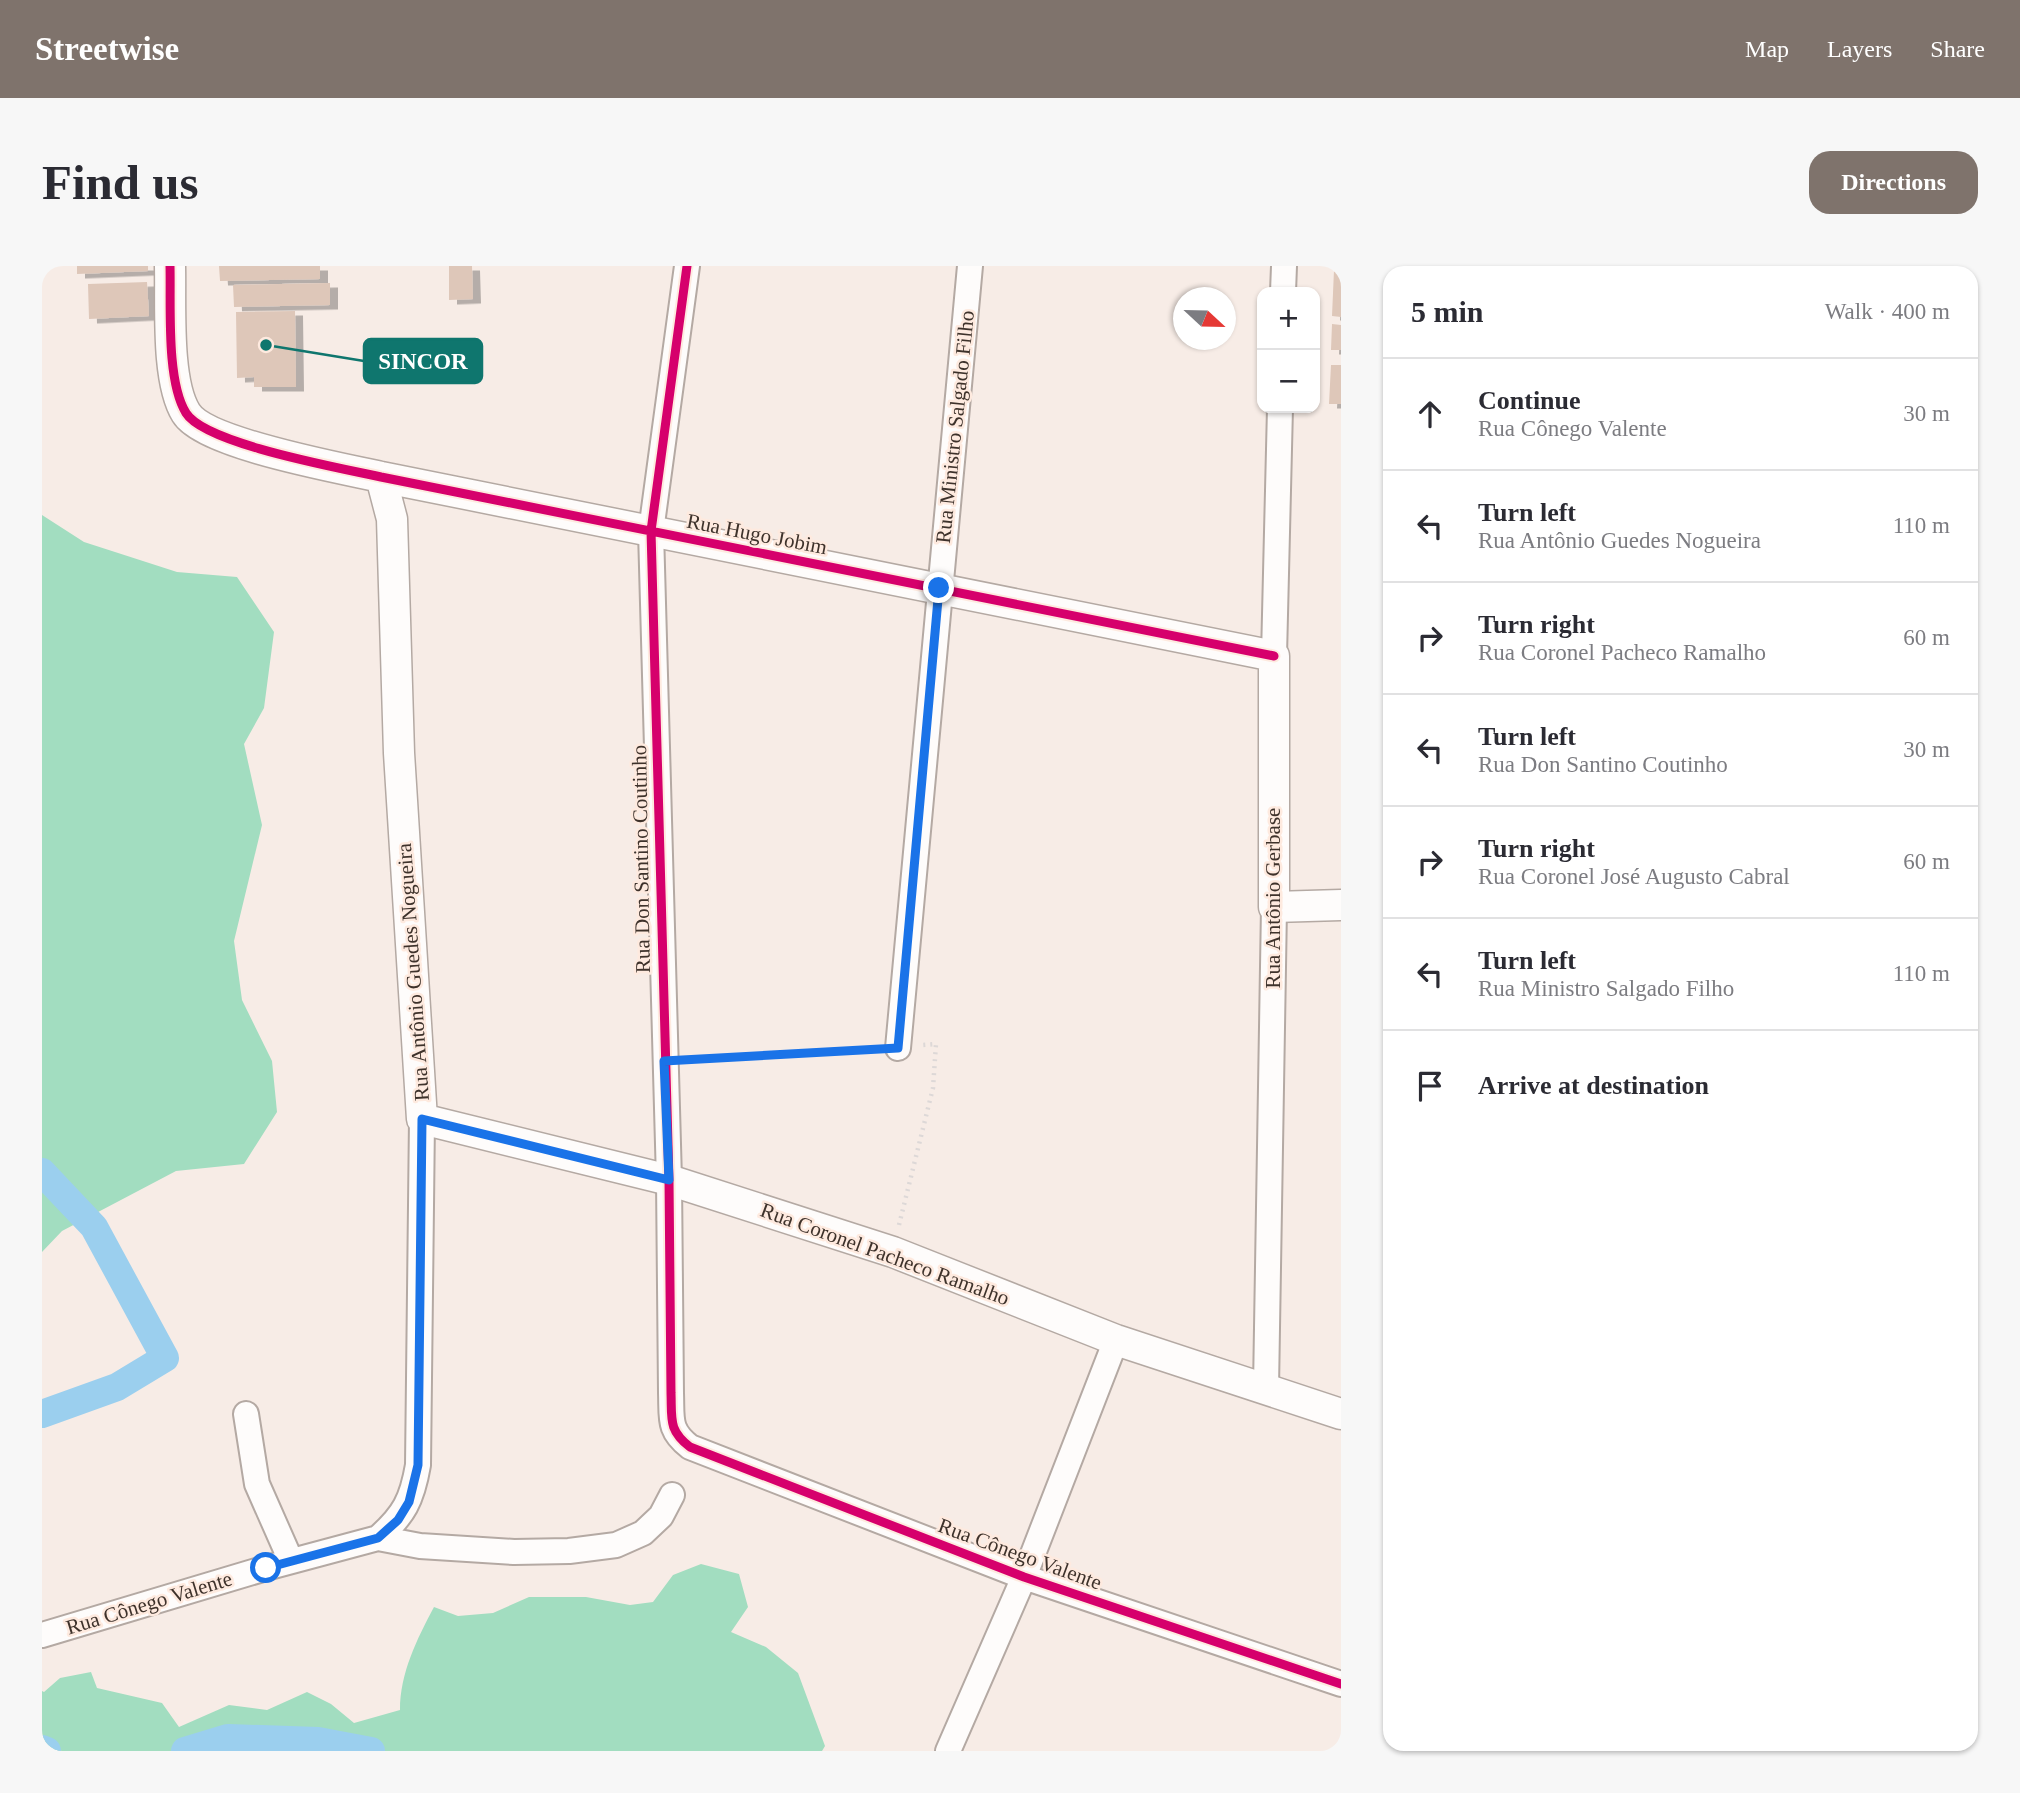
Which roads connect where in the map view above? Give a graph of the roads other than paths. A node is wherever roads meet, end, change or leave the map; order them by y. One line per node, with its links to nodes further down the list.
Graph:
1 (170, 266): 7 (street, Rua Hugo Jobim)
2 (687, 266): 10 (street, Rua Don Santino Coutinho)
3 (970, 266): 11 (street, Rua Ministro Salgado Filho)
4 (1284, 266): 5 (street)
5 (1283, 287)
6 (1280, 413): 12 (street, Rua Antônio Gerbase)
7 (381, 477): 8 (street, Rua Hugo Jobim); 9 (street, Rua Antônio Guedes Nogueira)
8 (416, 484): 9 (street); 10 (street, Rua Hugo Jobim)
9 (392, 519): 16 (street, Rua Antônio Guedes Nogueira)
10 (651, 531): 11 (street, Rua Hugo Jobim); 17 (street, Rua Don Santino Coutinho)
11 (939, 588): 12 (street, Rua Hugo Jobim); 15 (street, Rua Ministro Salgado Filho)
12 (1274, 656): 14 (street, Rua Antônio Gerbase)
13 (1341, 905): 14 (street)
14 (1274, 907): 19 (street, Rua Antônio Gerbase)
15 (898, 1048)
16 (422, 1119): 17 (street, Rua Coronel Pacheco Ramalho); 24 (street, Rua Antônio Guedes Nogueira)
17 (669, 1180): 18 (street, Rua Coronel Pacheco Ramalho); 22 (street, Rua Don Santino Coutinho)
18 (1116, 1340): 19 (street, Rua Coronel Pacheco Ramalho); 26 (street)
19 (1266, 1388): 21 (street, Rua Coronel Pacheco Ramalho)
20 (246, 1414): 25 (street)
21 (1341, 1414)
22 (690, 1447): 26 (street, Rua Cônego Valente)
23 (672, 1495): 24 (street)
24 (378, 1538): 25 (street, Rua Cônego Valente)
25 (291, 1561): 27 (street, Rua Cônego Valente)
26 (1024, 1577): 28 (street, Rua Cônego Valente); 29 (street)
27 (42, 1635)
28 (1341, 1685)
29 (948, 1751)

